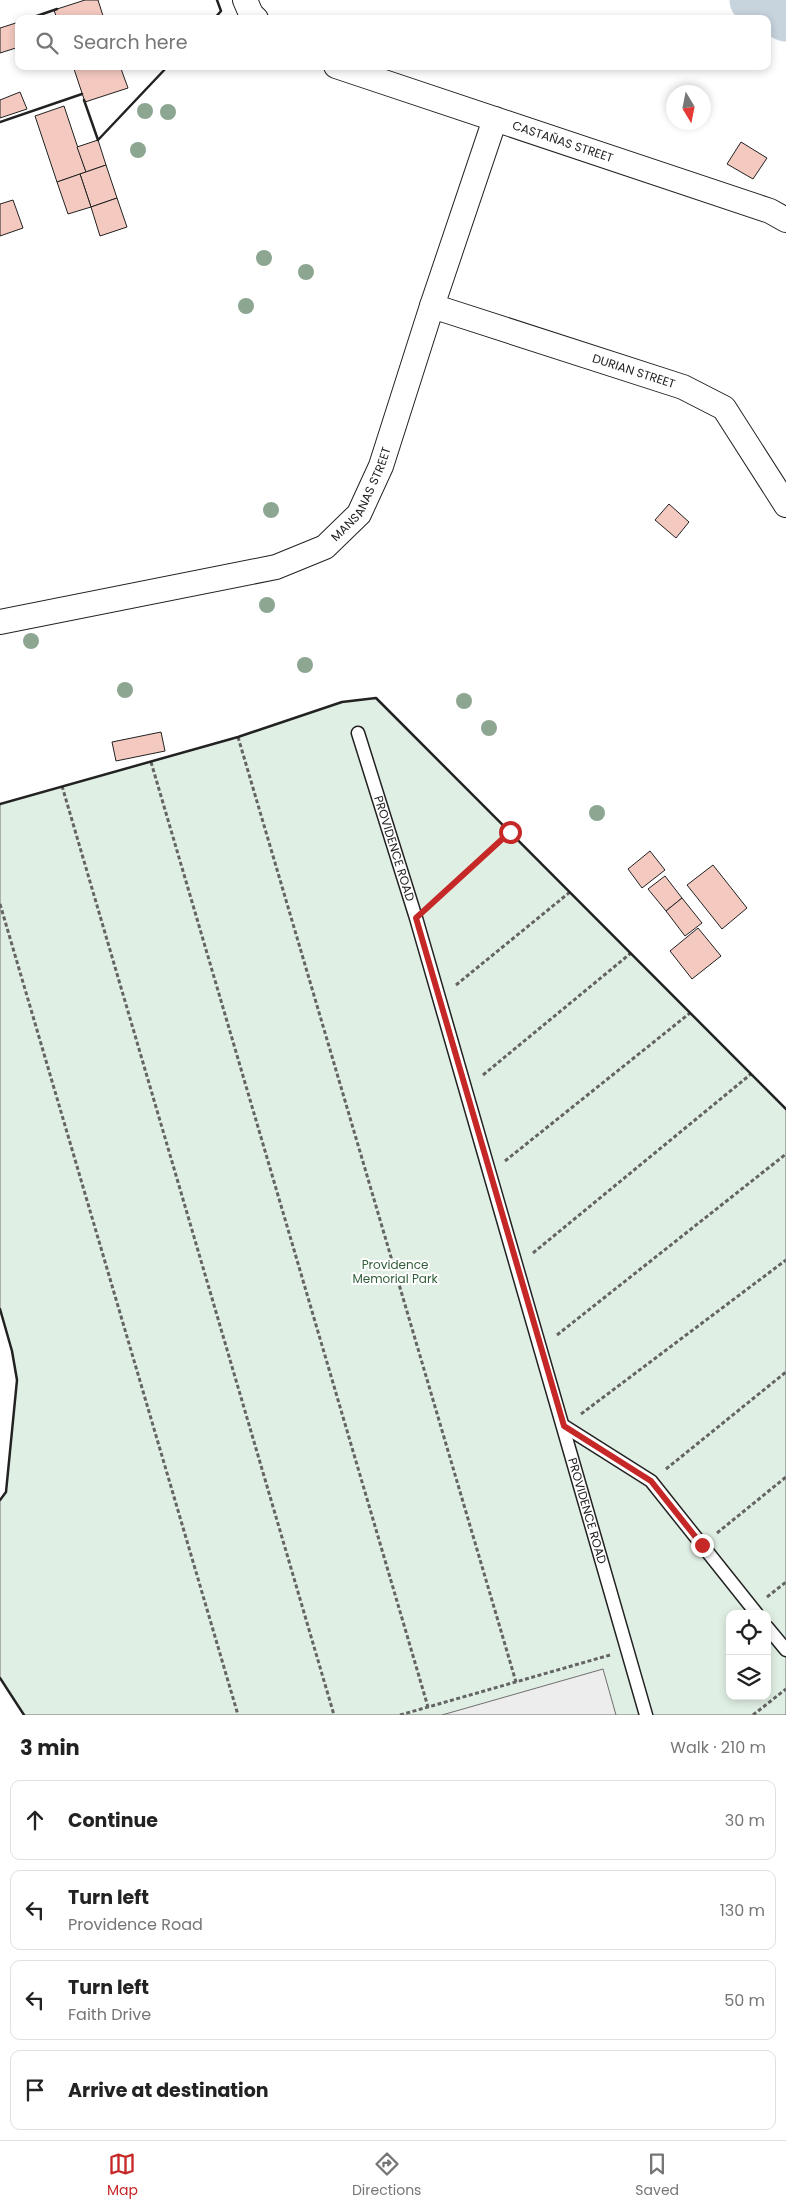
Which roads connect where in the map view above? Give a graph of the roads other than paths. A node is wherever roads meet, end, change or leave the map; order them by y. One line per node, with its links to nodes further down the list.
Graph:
1 (245, 0): 2 (street)
2 (252, 15)
3 (348, 70): 4 (street, CASTAÑAS STREET)
4 (495, 119): 5 (street, CASTAÑAS STREET); 6 (street, MANSANAS STREET)
5 (786, 220)
6 (432, 306): 7 (street, DURIAN STREET); 8 (street, MANSANAS STREET)
7 (786, 505)
8 (0, 622)
9 (358, 733): 10 (lane, PROVIDENCE ROAD)
10 (564, 1426): 11 (lane); 14 (lane, PROVIDENCE ROAD)
11 (754, 1610)
12 (771, 1632): 13 (lane)
13 (786, 1650)
14 (646, 1715)

